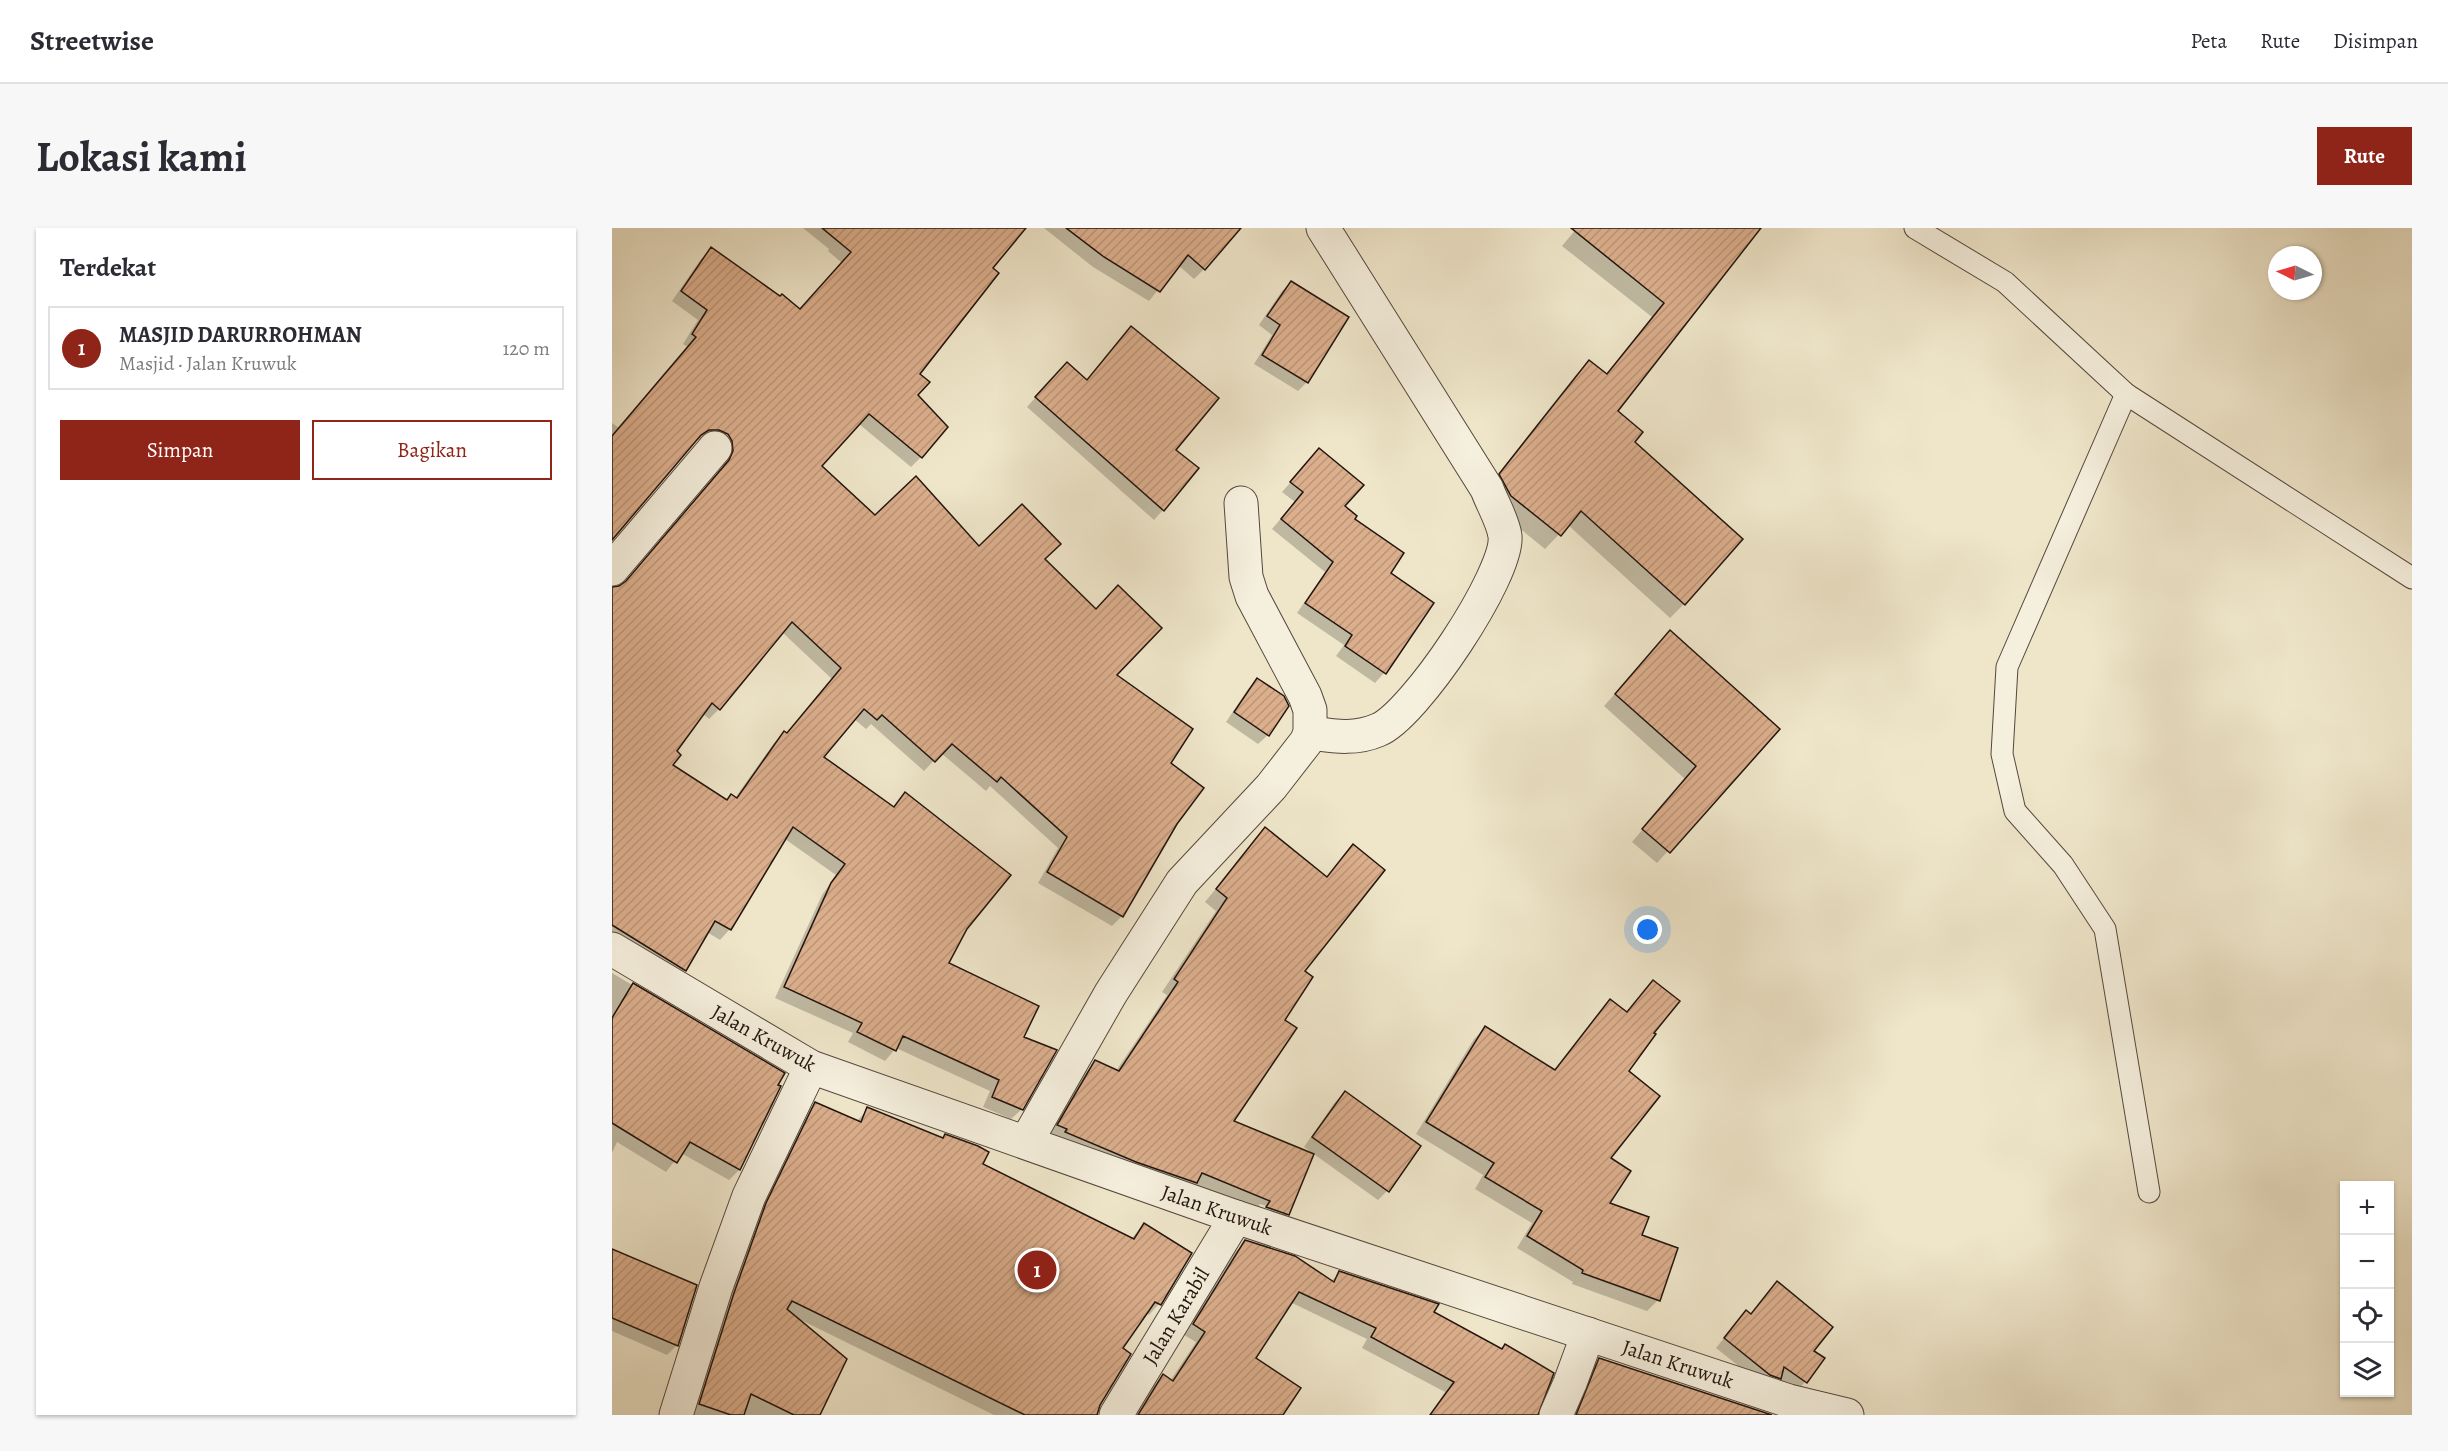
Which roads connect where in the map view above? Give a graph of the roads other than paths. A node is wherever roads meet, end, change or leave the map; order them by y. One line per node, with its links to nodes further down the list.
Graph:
1 (1323, 228): 8 (street)
2 (1915, 228): 3 (lane)
3 (2126, 394): 7 (lane); 12 (lane)
4 (715, 448): 6 (street)
5 (1241, 503): 8 (street)
6 (612, 569)
7 (2412, 578)
8 (1310, 733): 11 (street)
9 (612, 949): 10 (street, Jalan Kruwuk)
10 (811, 1067): 11 (street, Jalan Kruwuk); 16 (street)
11 (1026, 1142): 13 (street, Jalan Kruwuk)
12 (2149, 1192)
13 (1236, 1217): 14 (street, Jalan Kruwuk); 17 (street, Jalan Karabil)
14 (1588, 1334): 15 (street, Jalan Kruwuk); 18 (street)
15 (1787, 1408): 19 (street, Jalan Kruwuk)
16 (676, 1415)
17 (1116, 1415)
18 (1556, 1415)
19 (1847, 1415)

